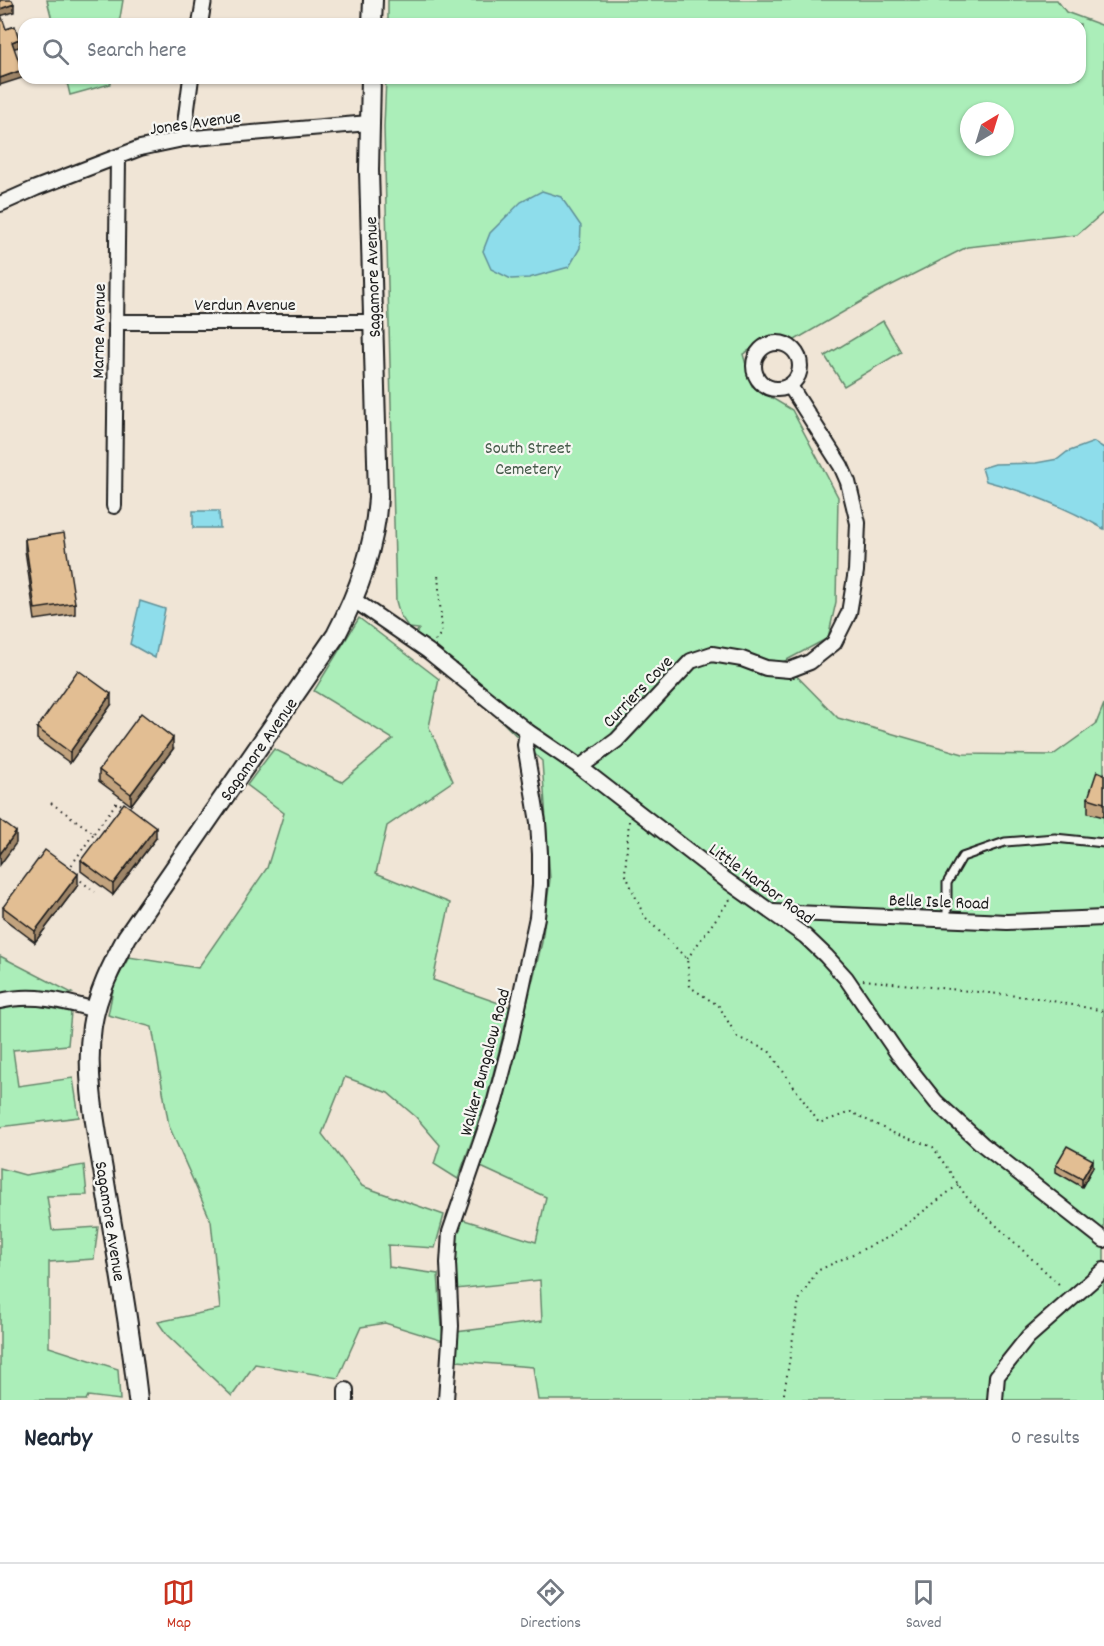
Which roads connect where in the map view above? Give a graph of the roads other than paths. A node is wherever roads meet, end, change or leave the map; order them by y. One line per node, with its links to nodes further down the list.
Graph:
1 (204, 0): 3 (street)
2 (373, 0): 4 (main road)
3 (201, 18)
4 (372, 18)
5 (190, 84): 8 (street)
6 (371, 84): 7 (main road, Sagamore Avenue)
7 (369, 123): 8 (street, Jones Avenue); 12 (main road, Sagamore Avenue)
8 (183, 139): 9 (street, Jones Avenue)
9 (118, 157): 10 (street, Jones Avenue); 11 (street, Marne Avenue)
10 (0, 204)
11 (116, 322): 12 (street, Verdun Avenue); 14 (street, Marne Avenue)
12 (373, 322): 15 (main road, Sagamore Avenue)
13 (790, 386): 17 (street, Curriers Cove)
14 (114, 506)
15 (354, 600): 16 (street, Little Harbor Road); 23 (main road, Sagamore Avenue)
16 (526, 730): 17 (street, Little Harbor Road); 27 (street, Walker Bungalow Road)
17 (580, 767): 19 (street, Little Harbor Road)
18 (1104, 843): 21 (lane)
19 (772, 912): 21 (street, Belle Isle Road); 24 (street, Little Harbor Road)
20 (1104, 918): 21 (street, Belle Isle Road)
21 (947, 920)
22 (0, 1001): 23 (street)
23 (95, 1010): 26 (main road, Sagamore Avenue)
24 (1104, 1240)
25 (1104, 1270): 28 (street)
26 (138, 1400)
27 (447, 1400)
28 (996, 1400)

